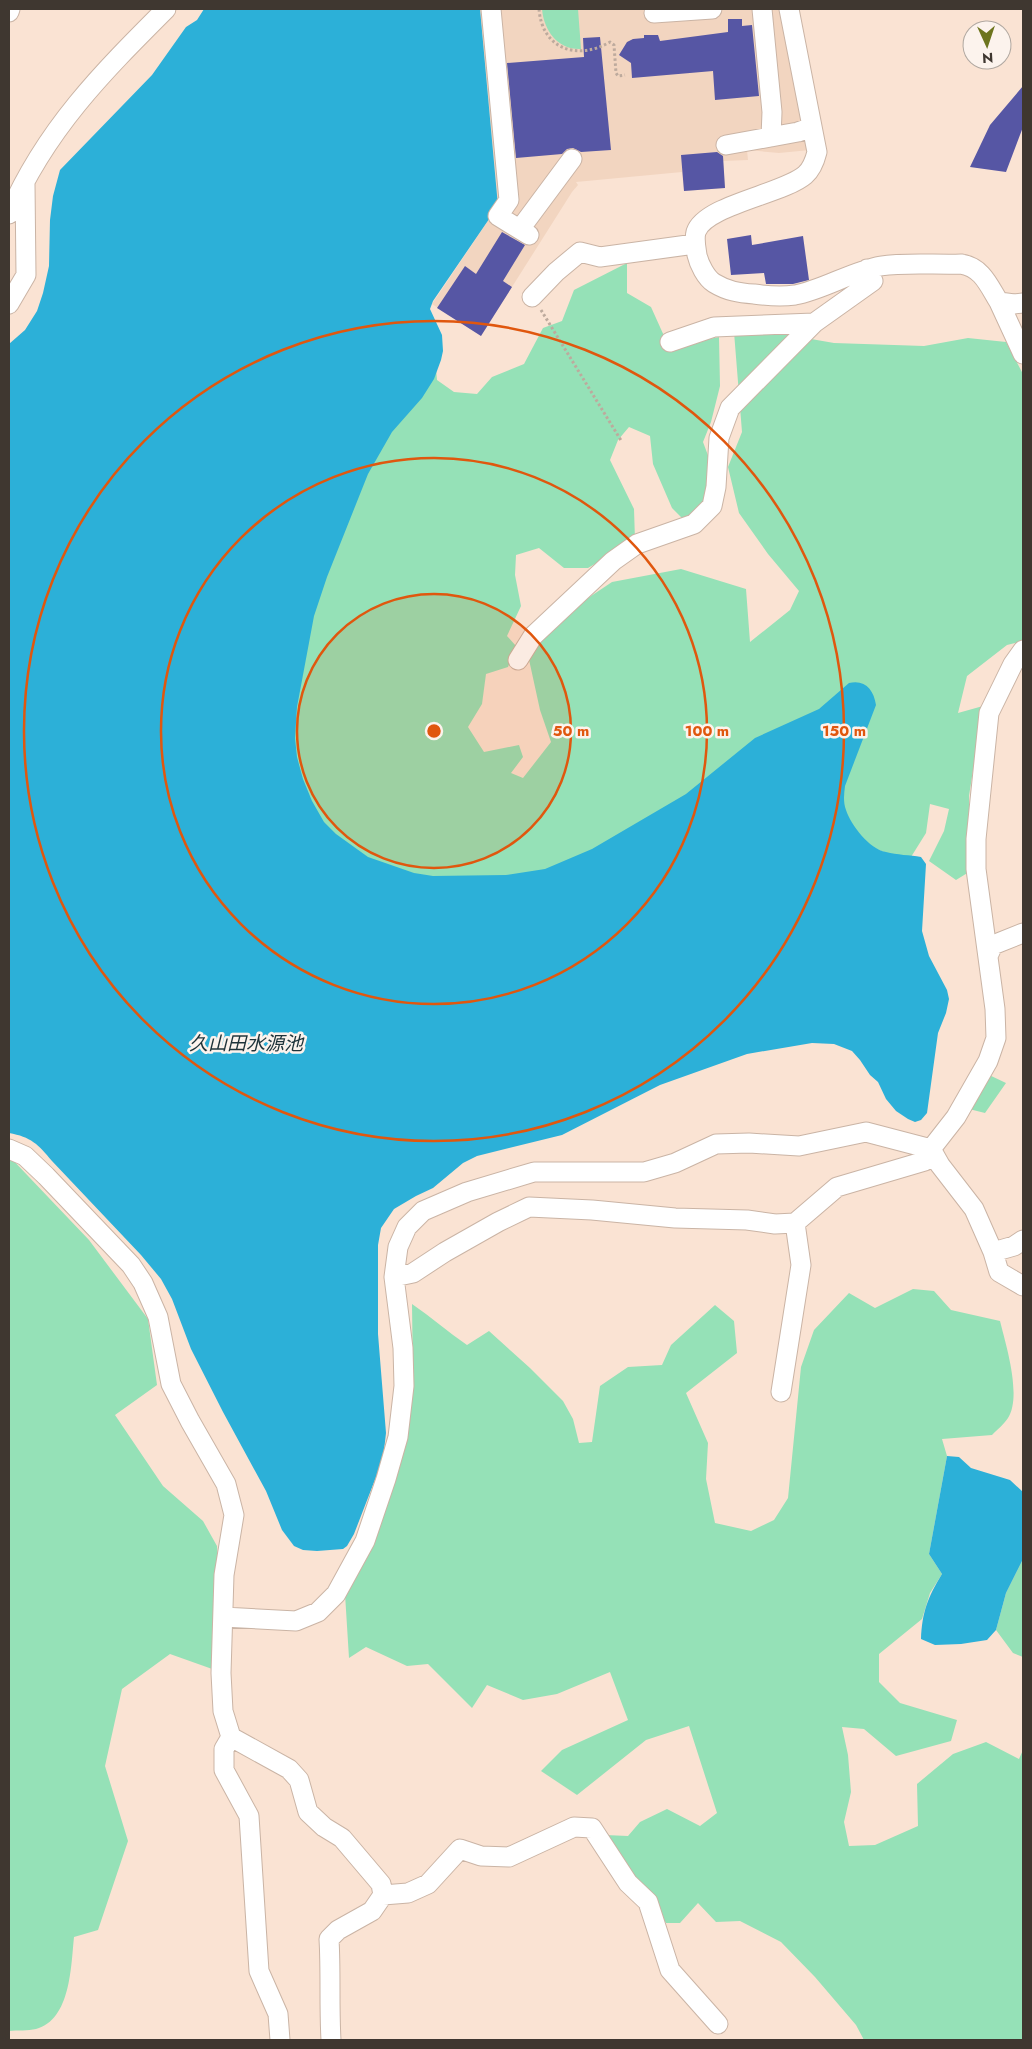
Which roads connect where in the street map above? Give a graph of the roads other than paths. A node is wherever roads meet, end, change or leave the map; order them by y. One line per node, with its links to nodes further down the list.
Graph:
1 (166, 9): 11 (street)
2 (491, 9): 10 (street)
3 (712, 9): 6 (street)
4 (762, 9): 8 (street)
5 (789, 9): 7 (street)
6 (654, 13)
7 (812, 127): 8 (street); 13 (street)
8 (771, 137): 9 (street)
9 (726, 145)
10 (572, 159)
11 (25, 181): 12 (street); 18 (street)
12 (9, 214)
13 (695, 244): 14 (street); 15 (street)
14 (867, 269): 16 (street); 19 (street)
15 (532, 297)
16 (999, 302): 17 (street); 21 (street)
17 (1023, 303)
18 (9, 304)
19 (814, 324): 20 (street); 23 (street)
20 (670, 342)
21 (1023, 354)
22 (1023, 650): 25 (street)
23 (518, 660)
24 (1023, 933): 25 (street)
25 (988, 956): 27 (street)
26 (9, 1149): 34 (street)
27 (932, 1149): 28 (street); 30 (street); 31 (street)
28 (795, 1223): 31 (street); 33 (street)
29 (1023, 1240): 30 (street)
30 (993, 1252): 32 (street)
31 (394, 1277): 34 (street)
32 (1023, 1286)
33 (780, 1392)
34 (223, 1617): 35 (street)
35 (231, 1736): 36 (street); 38 (street)
36 (383, 1895): 37 (street); 39 (street)
37 (718, 2024)
38 (280, 2040)
39 (331, 2040)

